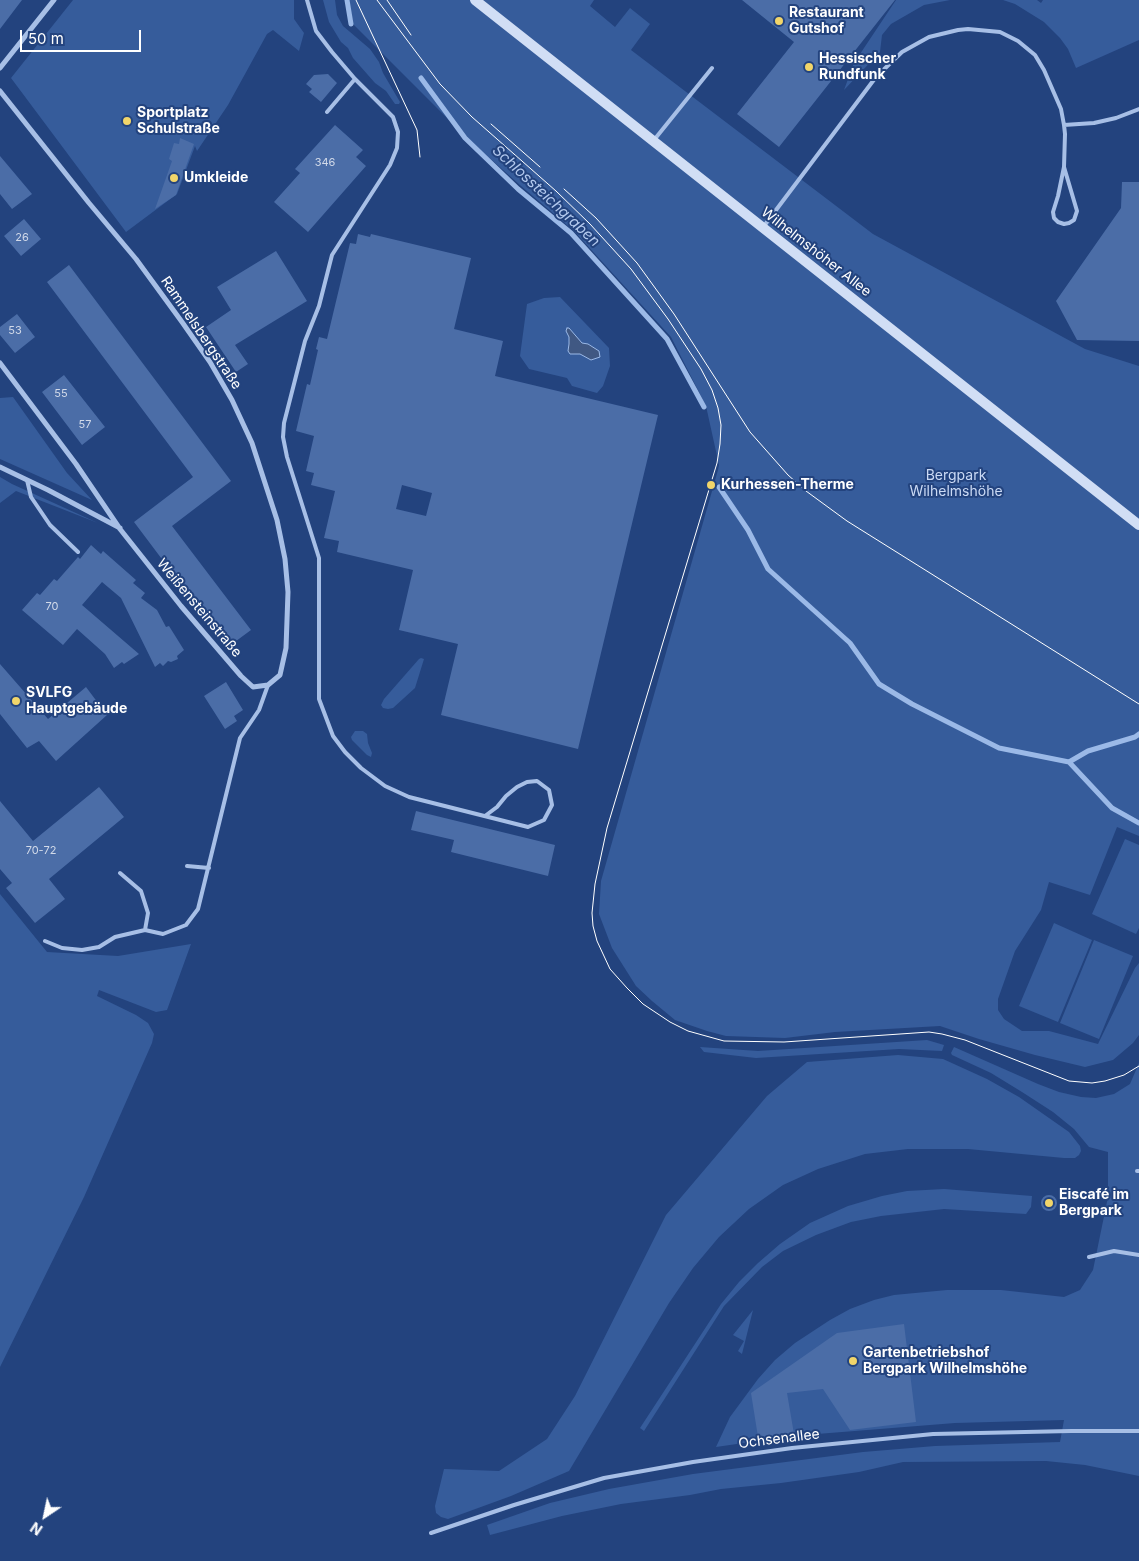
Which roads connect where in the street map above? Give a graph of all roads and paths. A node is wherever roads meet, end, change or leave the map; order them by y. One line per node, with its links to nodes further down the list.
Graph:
1 (54, 0): 4 (street)
2 (307, 0): 6 (lane)
3 (476, 0): 11 (main road, Wilhelmshöher Allee)
4 (0, 68)
5 (712, 68): 11 (lane)
6 (355, 79): 9 (lane); 21 (lane)
7 (0, 91): 20 (street, Rammelsbergstraße)
8 (1139, 109): 10 (lane)
9 (328, 112)
10 (1064, 125): 12 (lane); 13 (lane)
11 (653, 141): 13 (main road, Wilhelmshöher Allee)
12 (1064, 167): 12 (lane)
13 (762, 228): 17 (main road, Wilhelmshöher Allee)
14 (0, 363): 18 (street, Weißensteinstraße)
15 (0, 467): 16 (street, Weißensteinstraße)
16 (27, 480): 18 (street, Weißensteinstraße); 19 (lane)
17 (1137, 521)
18 (120, 529): 20 (street, Weißensteinstraße)
19 (78, 552)
20 (268, 685): 23 (lane)
21 (485, 816): 21 (lane)
22 (188, 866): 23 (lane)
23 (209, 868): 25 (lane)
24 (120, 873): 25 (lane)
25 (145, 930): 26 (lane)
26 (45, 941)
27 (1139, 1254): 28 (lane)
28 (1090, 1257)
29 (1139, 1431): 30 (lane, Ochsenallee)
30 (431, 1533)

